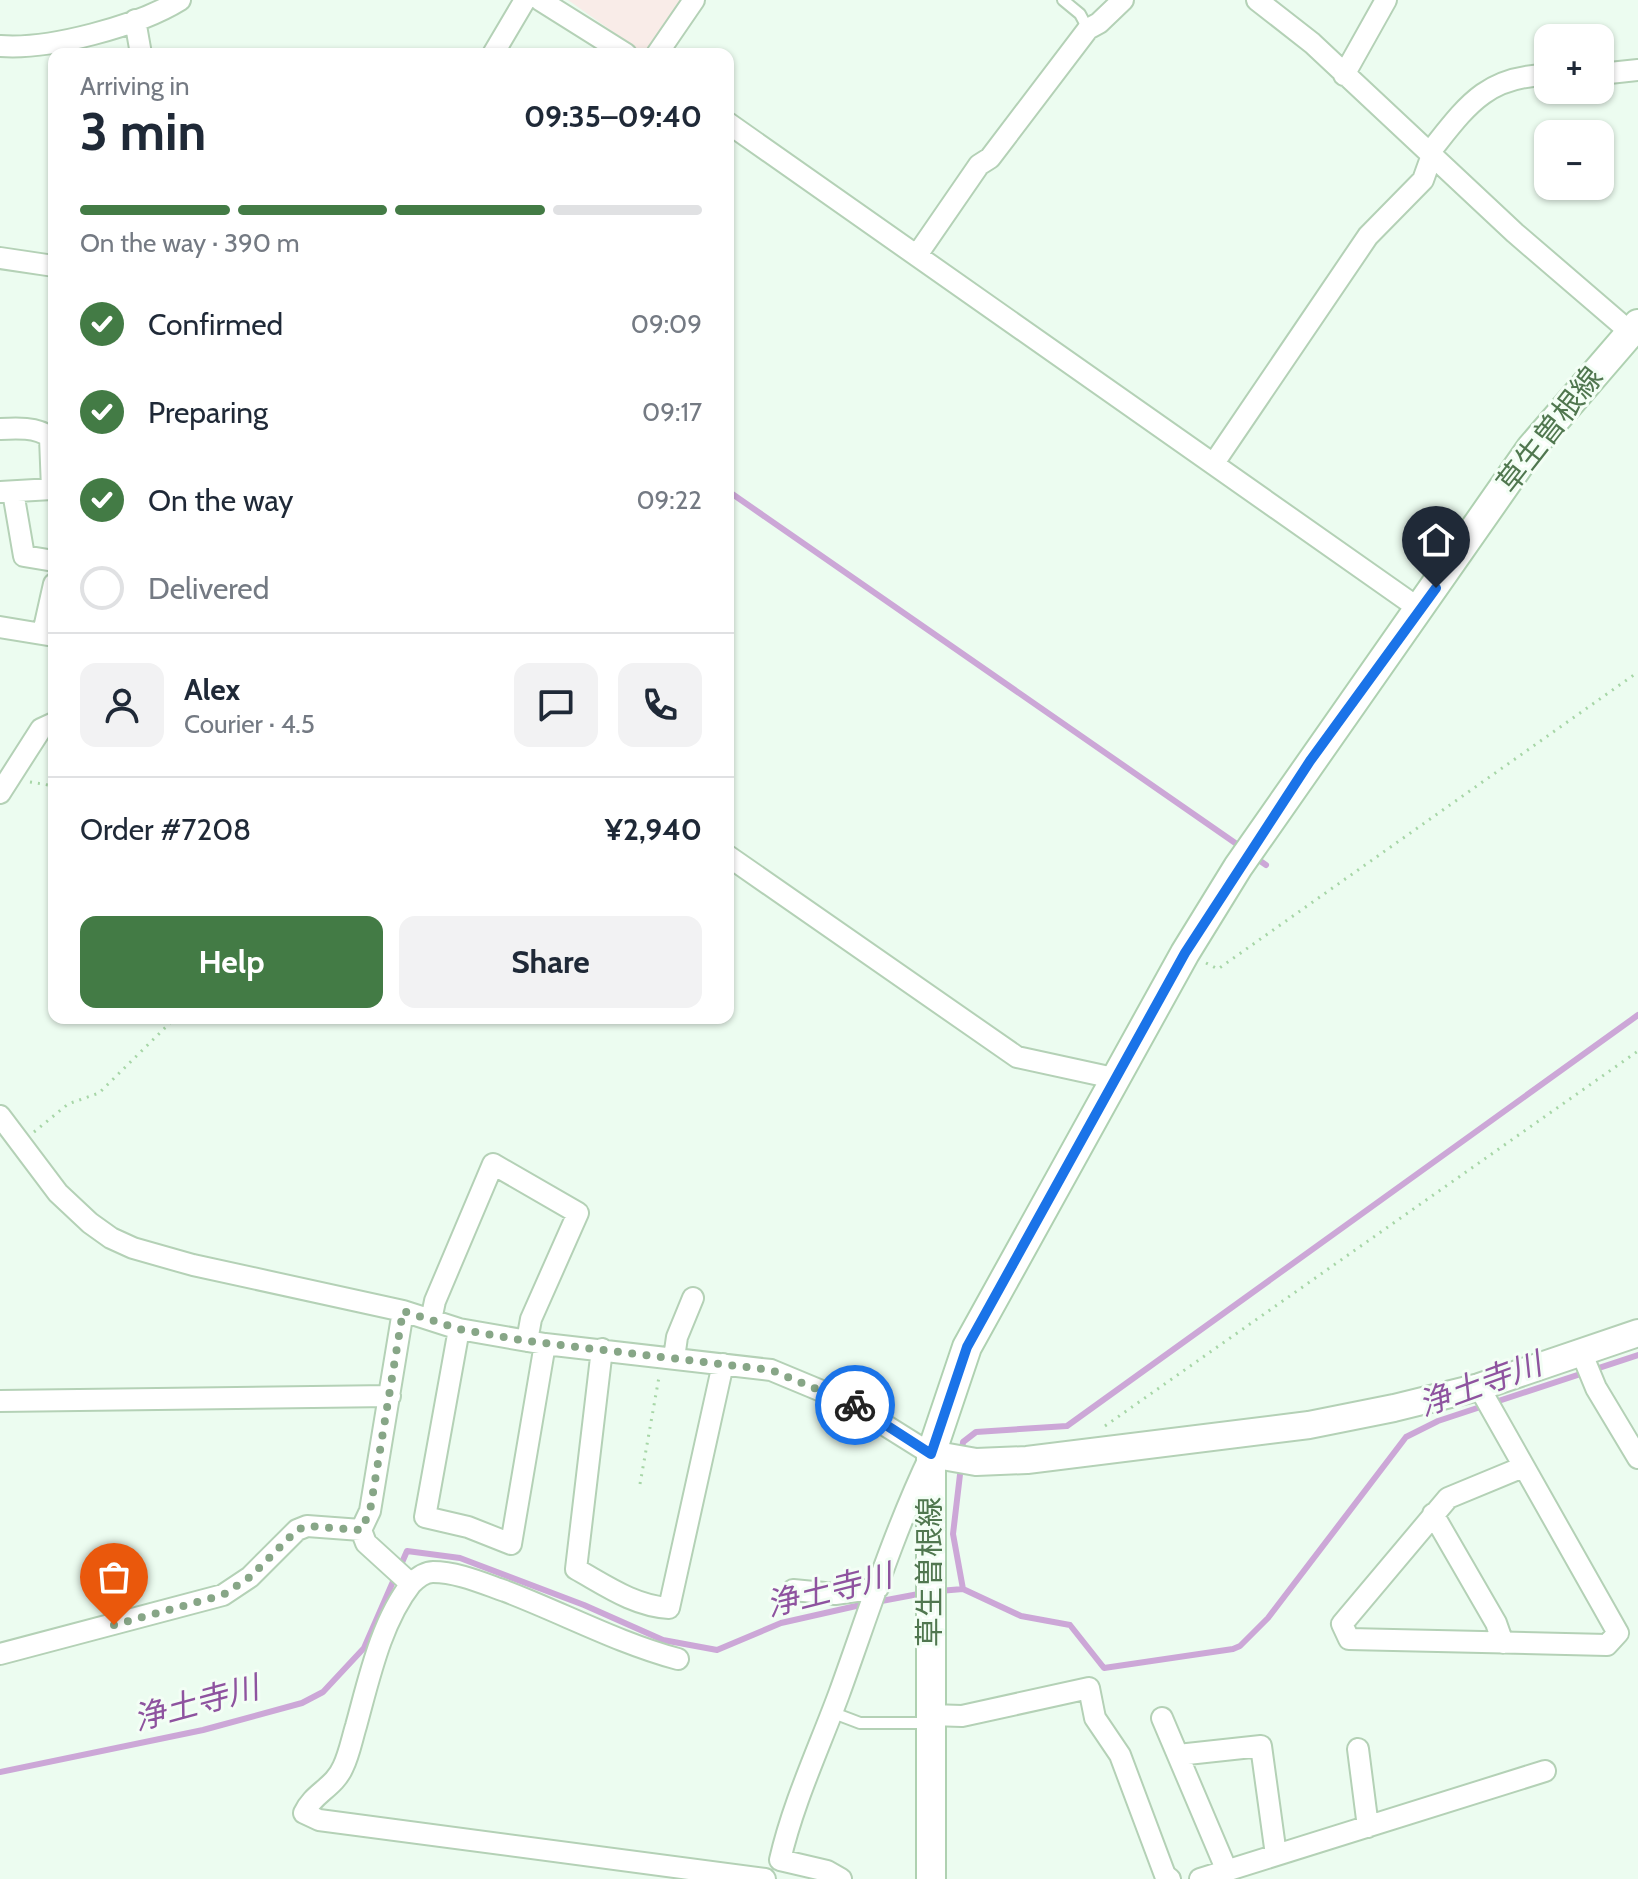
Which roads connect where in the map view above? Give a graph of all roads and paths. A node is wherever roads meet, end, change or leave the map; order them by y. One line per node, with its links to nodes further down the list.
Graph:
1 (180, 0): 9 (street)
2 (525, 0): 13 (street)
3 (540, 0): 14 (street)
4 (694, 0): 15 (street)
5 (1063, 0): 10 (lane)
6 (1123, 0): 10 (street)
7 (1257, 0): 18 (street)
8 (1386, 0): 18 (street)
9 (135, 20): 11 (street); 12 (street)
10 (1088, 29): 22 (street)
11 (0, 46)
12 (140, 48)
13 (497, 48)
14 (616, 48)
15 (661, 48)
16 (1638, 70): 17 (street)
17 (1614, 73)
18 (1344, 75): 21 (street)
19 (1534, 75): 21 (street)
20 (734, 127): 22 (street)
21 (1430, 154): 25 (street); 28 (street)
22 (917, 255): 28 (street)
23 (0, 258): 24 (street)
24 (48, 265)
25 (1633, 327): 32 (main road, 草生曽根線)
26 (0, 429): 27 (street)
27 (48, 438)
28 (1214, 463): 32 (street)
29 (48, 489): 30 (street)
30 (6, 492): 31 (street)
31 (48, 560)
32 (1421, 610): 42 (main road, 草生曽根線)
33 (0, 627): 34 (street)
34 (48, 635)
35 (1638, 672): 39 (path)
36 (48, 726): 37 (street)
37 (0, 793)
38 (734, 860): 42 (street)
39 (1218, 969)
40 (169, 1024): 44 (path)
41 (1638, 1051): 59 (path)
42 (1118, 1079): 60 (main road, 草生曽根線)
43 (0, 1116): 44 (street)
44 (21, 1144): 46 (street)
45 (693, 1298): 53 (street)
46 (403, 1311): 47 (street); 56 (street)
47 (431, 1320): 48 (street); 50 (street)
48 (459, 1329): 50 (street); 50 (street)
49 (1638, 1333): 52 (street)
50 (536, 1342): 51 (street)
51 (602, 1349): 53 (street); 54 (street)
52 (1582, 1354): 55 (street); 58 (street)
53 (668, 1357): 54 (street); 63 (path)
54 (723, 1364): 60 (street)
55 (1479, 1387): 59 (street); 62 (street)
56 (390, 1396): 57 (street); 65 (street)
57 (0, 1401)
58 (1629, 1424): 61 (street)
59 (1090, 1452): 60 (street)
60 (931, 1454): 67 (street); 74 (main road, 草生曽根線)
61 (1638, 1458)
62 (1523, 1467): 64 (street); 69 (street)
63 (640, 1484)
64 (1433, 1514): 69 (street); 69 (street)
65 (361, 1530): 66 (street); 70 (street)
66 (410, 1582): 71 (street); 81 (street)
67 (878, 1589): 68 (street); 72 (street)
68 (793, 1590)
69 (1503, 1643)
70 (0, 1654)
71 (678, 1659)
72 (831, 1712): 74 (lane); 82 (street)
73 (1162, 1718): 76 (street)
74 (930, 1719): 83 (main road, 草生曽根線); 84 (street)
75 (1358, 1749): 78 (street)
76 (1178, 1755): 79 (street); 80 (street)
77 (1545, 1771): 78 (street)
78 (1368, 1827): 79 (street)
79 (1276, 1855): 80 (street)
80 (1227, 1871): 85 (street)
81 (765, 1879)
82 (841, 1879)
83 (931, 1879)
84 (1170, 1879)
85 (1200, 1879)

